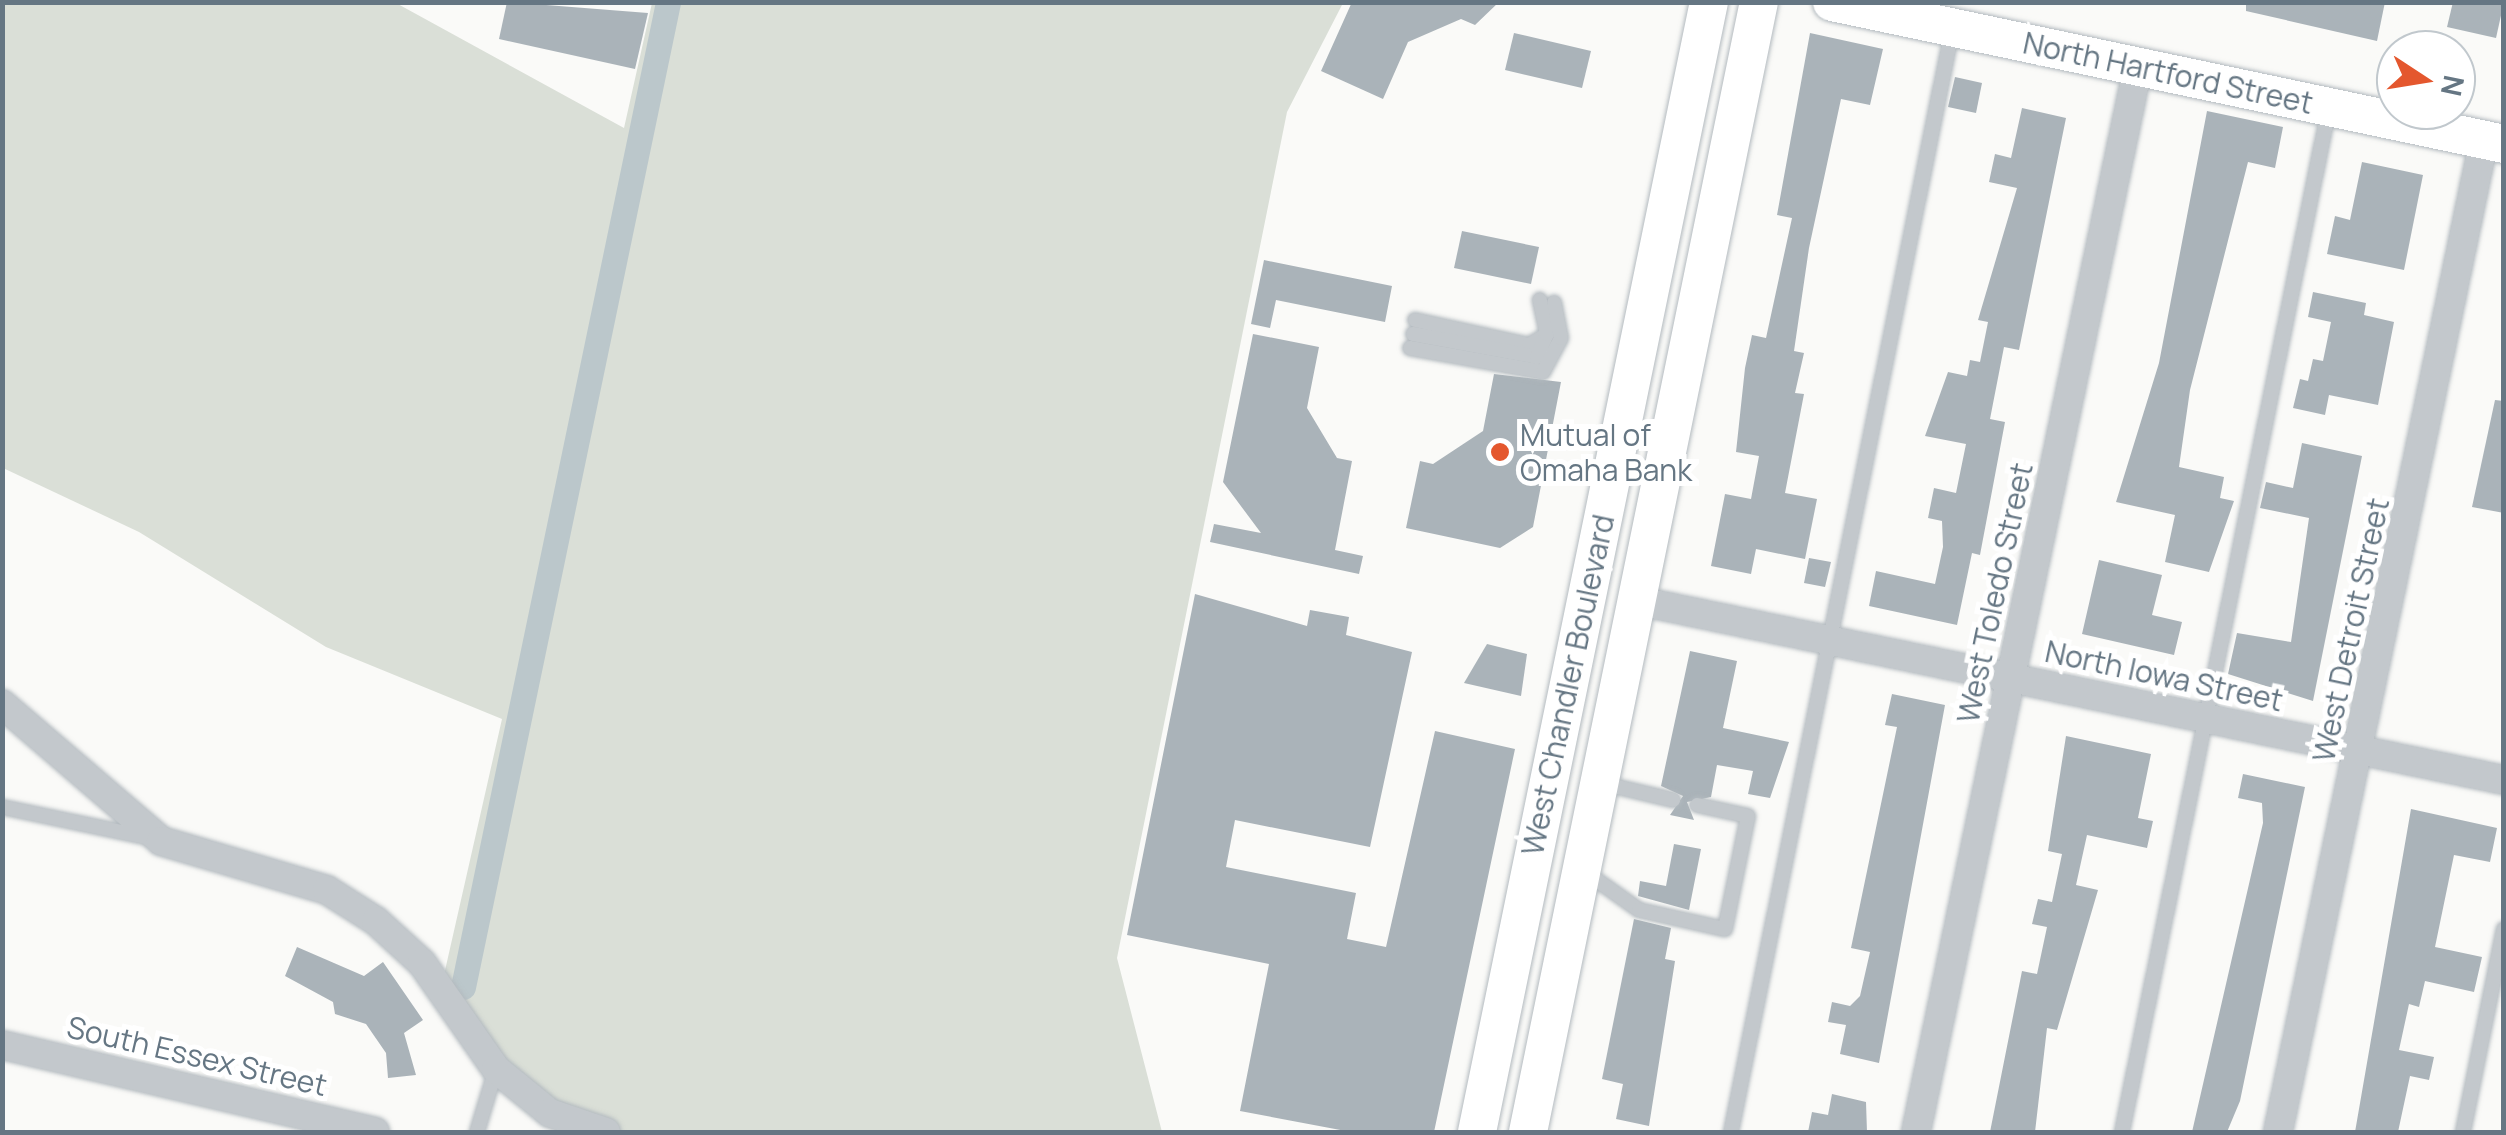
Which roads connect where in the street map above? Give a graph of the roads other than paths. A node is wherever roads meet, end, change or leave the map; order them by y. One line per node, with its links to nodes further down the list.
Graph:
1 (1709, 2): 28 (main road, West Chandler Boulevard)
2 (1759, 2): 9 (main road, West Chandler Boulevard)
3 (1832, 2): 4 (main road, North Hartford Street)
4 (1953, 28): 5 (main road, North Hartford Street); 10 (lane)
5 (2138, 67): 6 (main road, North Hartford Street); 11 (street, West Toledo Street)
6 (2330, 108): 7 (main road, North Hartford Street); 13 (lane)
7 (2494, 142): 14 (street, West Detroit Street)
8 (1413, 334): 8 (lane)
9 (1634, 600): 10 (street, North Iowa Street); 16 (main road, West Chandler Boulevard)
10 (1833, 640): 11 (street, North Iowa Street); 30 (lane)
11 (2010, 677): 13 (street, North Iowa Street); 31 (street, West Toledo Street)
12 (2, 704): 20 (street)
13 (2206, 718): 14 (street, North Iowa Street); 32 (lane)
14 (2360, 751): 15 (street, North Iowa Street); 33 (street, West Detroit Street)
15 (2504, 780)
16 (1596, 782): 17 (lane); 21 (main road, West Chandler Boulevard)
17 (1673, 800)
18 (1697, 805): 21 (lane)
19 (2, 807): 20 (lane)
20 (161, 840): 24 (street)
21 (1579, 868): 29 (main road, West Chandler Boulevard)
22 (2504, 929): 34 (lane)
23 (2, 1046): 25 (street, South Essex Street)
24 (496, 1069): 26 (lane); 27 (street)
25 (375, 1132)
26 (477, 1132)
27 (606, 1132)
28 (1477, 1132)
29 (1528, 1132)
30 (1731, 1132)
31 (1916, 1132)
32 (2122, 1132)
33 (2278, 1132)
34 (2463, 1132)

